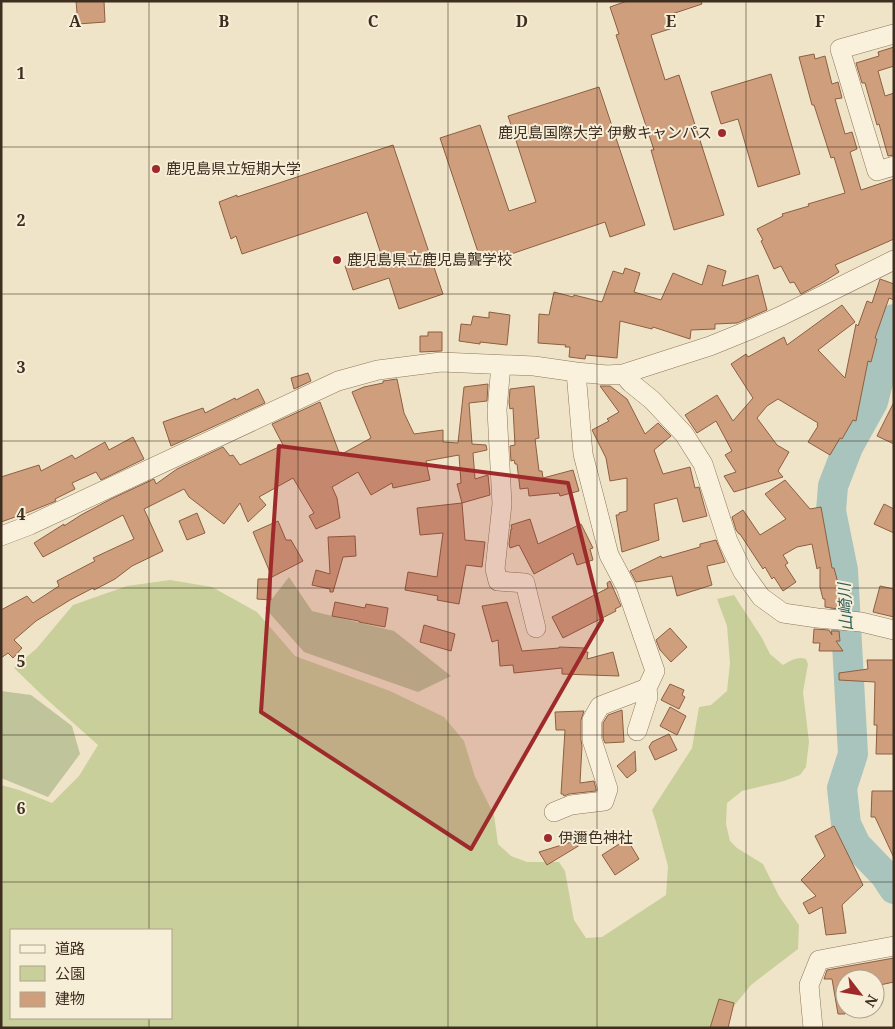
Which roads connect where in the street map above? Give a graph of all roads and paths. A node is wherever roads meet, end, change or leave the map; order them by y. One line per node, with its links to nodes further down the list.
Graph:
1 (894, 34): 2 (street)
2 (894, 166)
3 (894, 260): 6 (street)
4 (501, 364): 5 (street); 7 (street); 8 (street)
5 (576, 372): 6 (street); 10 (street)
6 (623, 374): 9 (street)
7 (1, 536)
8 (536, 628)
9 (894, 630)
10 (647, 688): 11 (street); 12 (street)
11 (637, 731)
12 (554, 812)
13 (894, 946): 14 (street)
14 (813, 1028)

